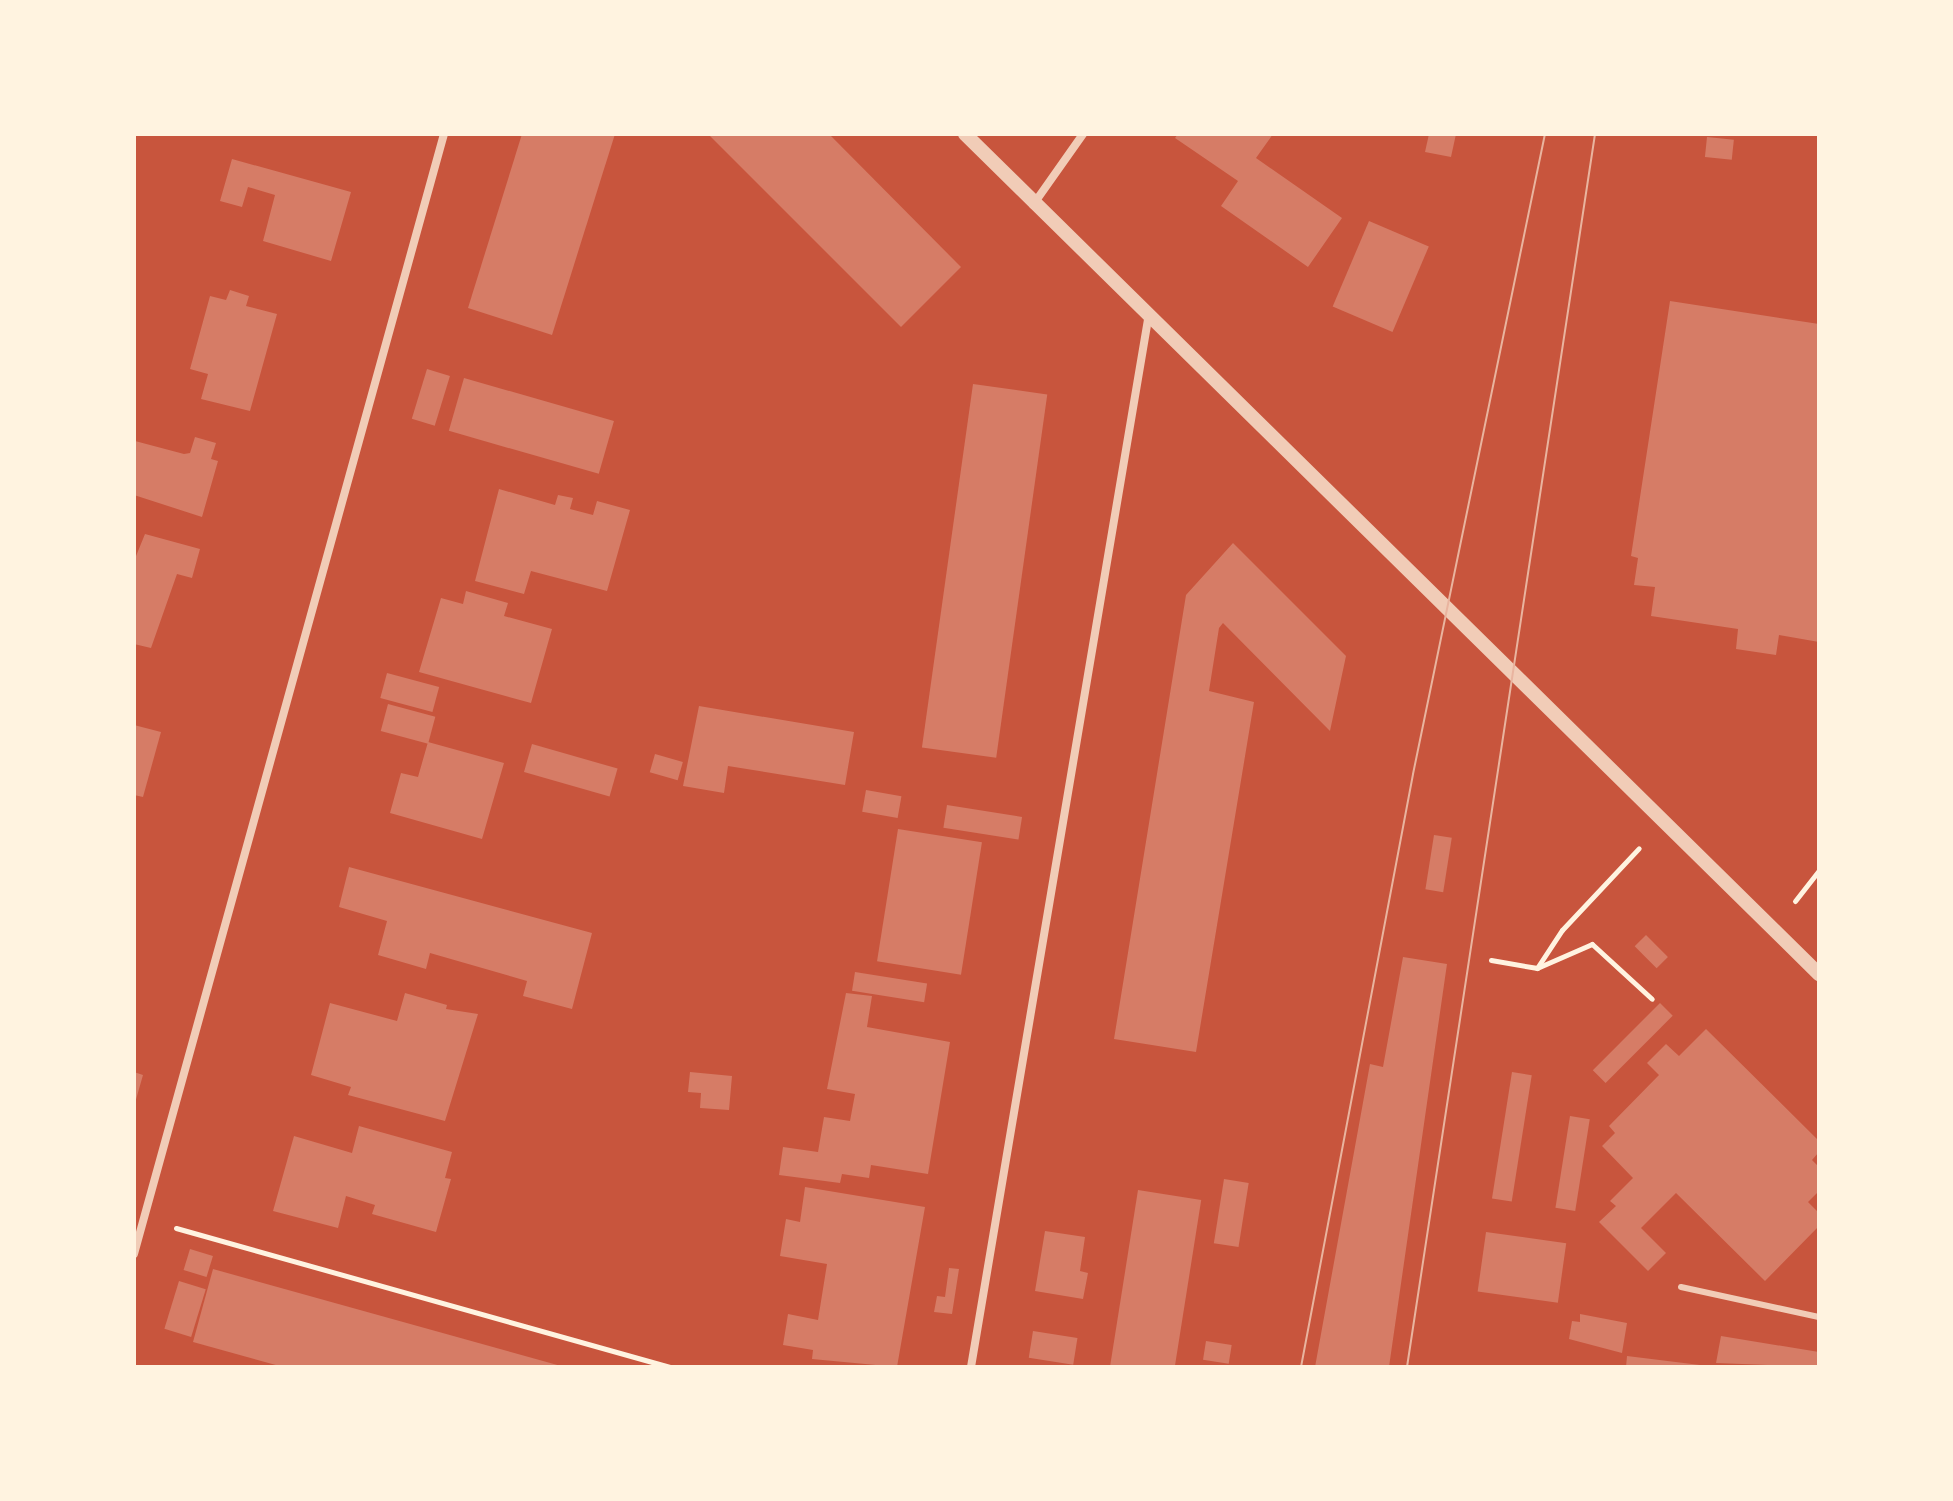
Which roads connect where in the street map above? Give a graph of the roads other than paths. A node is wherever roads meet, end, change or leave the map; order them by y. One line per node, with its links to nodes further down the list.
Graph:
1 (444, 134): 7 (street)
2 (965, 134): 4 (street)
3 (1083, 134): 4 (street)
4 (1033, 205): 5 (street)
5 (1148, 319): 6 (street); 10 (street)
6 (1819, 974)
7 (134, 1254)
8 (1681, 1287): 9 (lane)
9 (1819, 1317)
10 (971, 1367)

